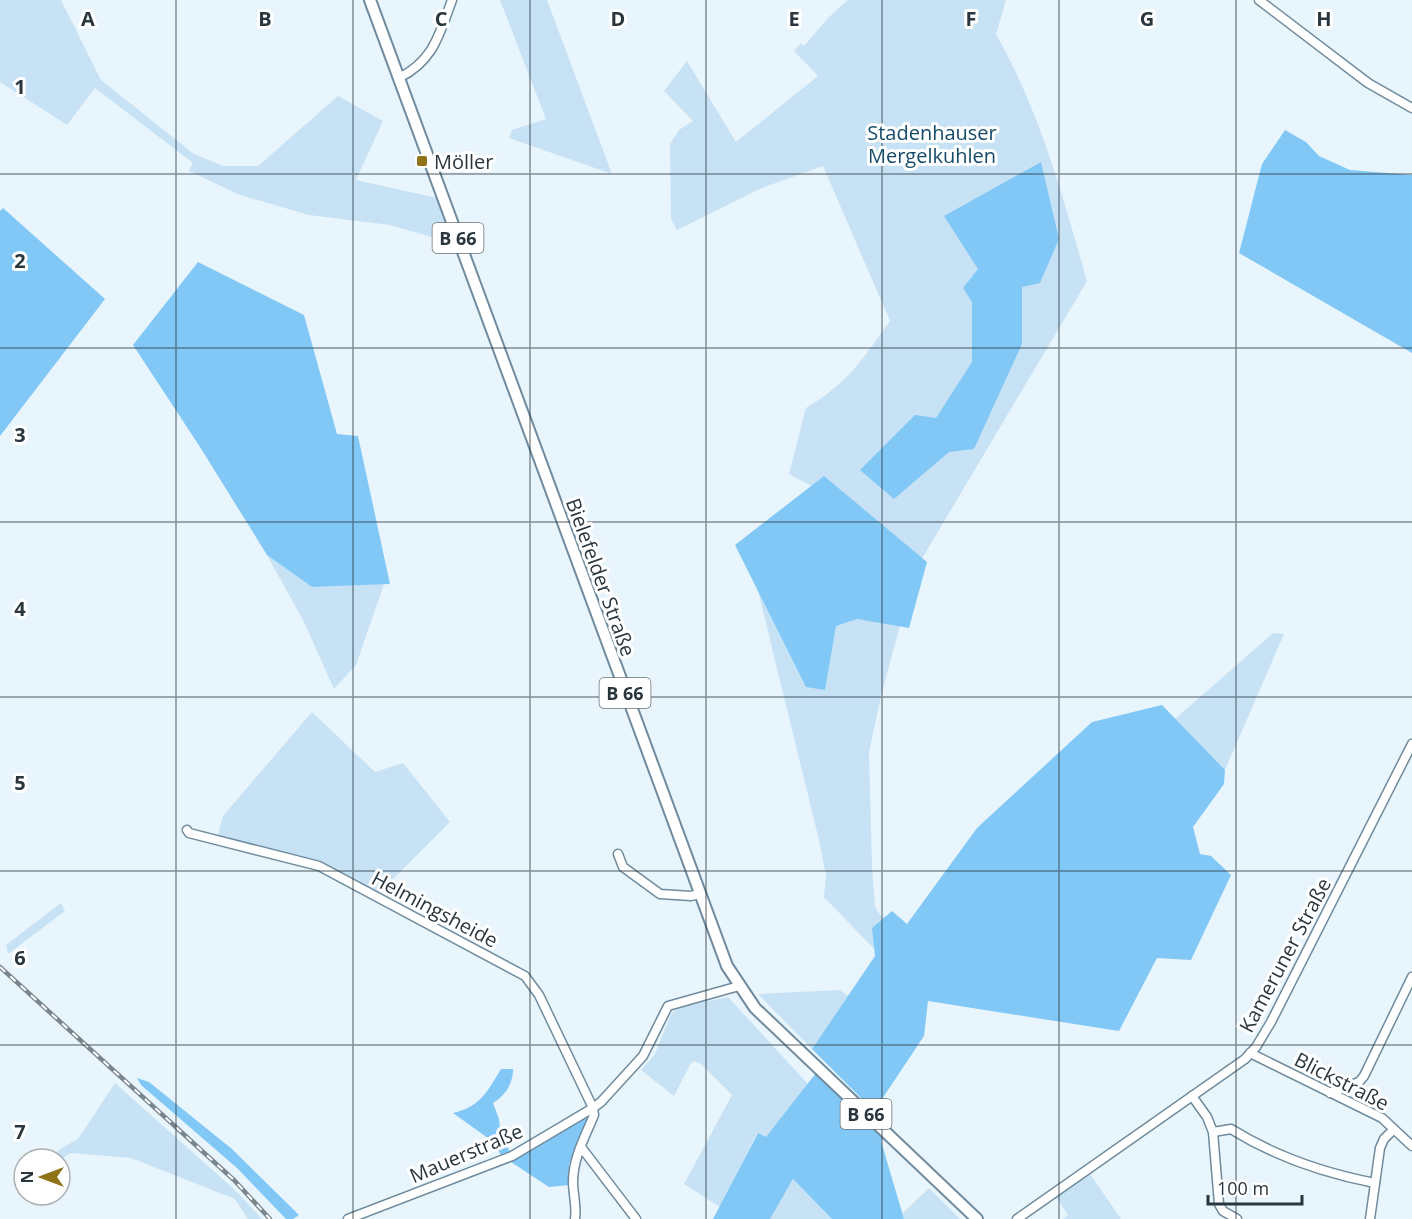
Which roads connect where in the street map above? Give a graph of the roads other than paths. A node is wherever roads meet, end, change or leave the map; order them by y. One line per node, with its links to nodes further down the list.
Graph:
1 (370, 0): 4 (main road, Bielefelder Straße / B 66)
2 (452, 0): 4 (street)
3 (1259, 0): 5 (street)
4 (399, 78): 9 (main road, Bielefelder Straße / B 66)
5 (1412, 108)
6 (1412, 744): 12 (street, Kameruner Straße)
7 (188, 830): 15 (street, Helmingsheide)
8 (618, 854): 9 (street)
9 (699, 894): 11 (main road, Bielefelder Straße / B 66)
10 (1412, 977): 13 (street)
11 (739, 986): 15 (street, Mauerstraße); 24 (main road, Bielefelder Straße / B 66)
12 (1251, 1053): 13 (street, Blickstraße); 14 (street, Kameruner Straße)
13 (1330, 1093): 16 (street, Blickstraße)
14 (1192, 1096): 17 (street); 25 (street, Kameruner Straße)
15 (593, 1108): 19 (street); 21 (street, Mauerstraße)
16 (1393, 1130): 18 (street, Blickstraße); 20 (street)
17 (1213, 1132): 20 (street); 26 (street)
18 (1412, 1146)
19 (581, 1147): 22 (street); 23 (street)
20 (1376, 1183): 27 (street)
21 (348, 1219)
22 (575, 1219)
23 (636, 1219)
24 (977, 1219)
25 (1017, 1219)
26 (1238, 1219)
27 (1370, 1219)

